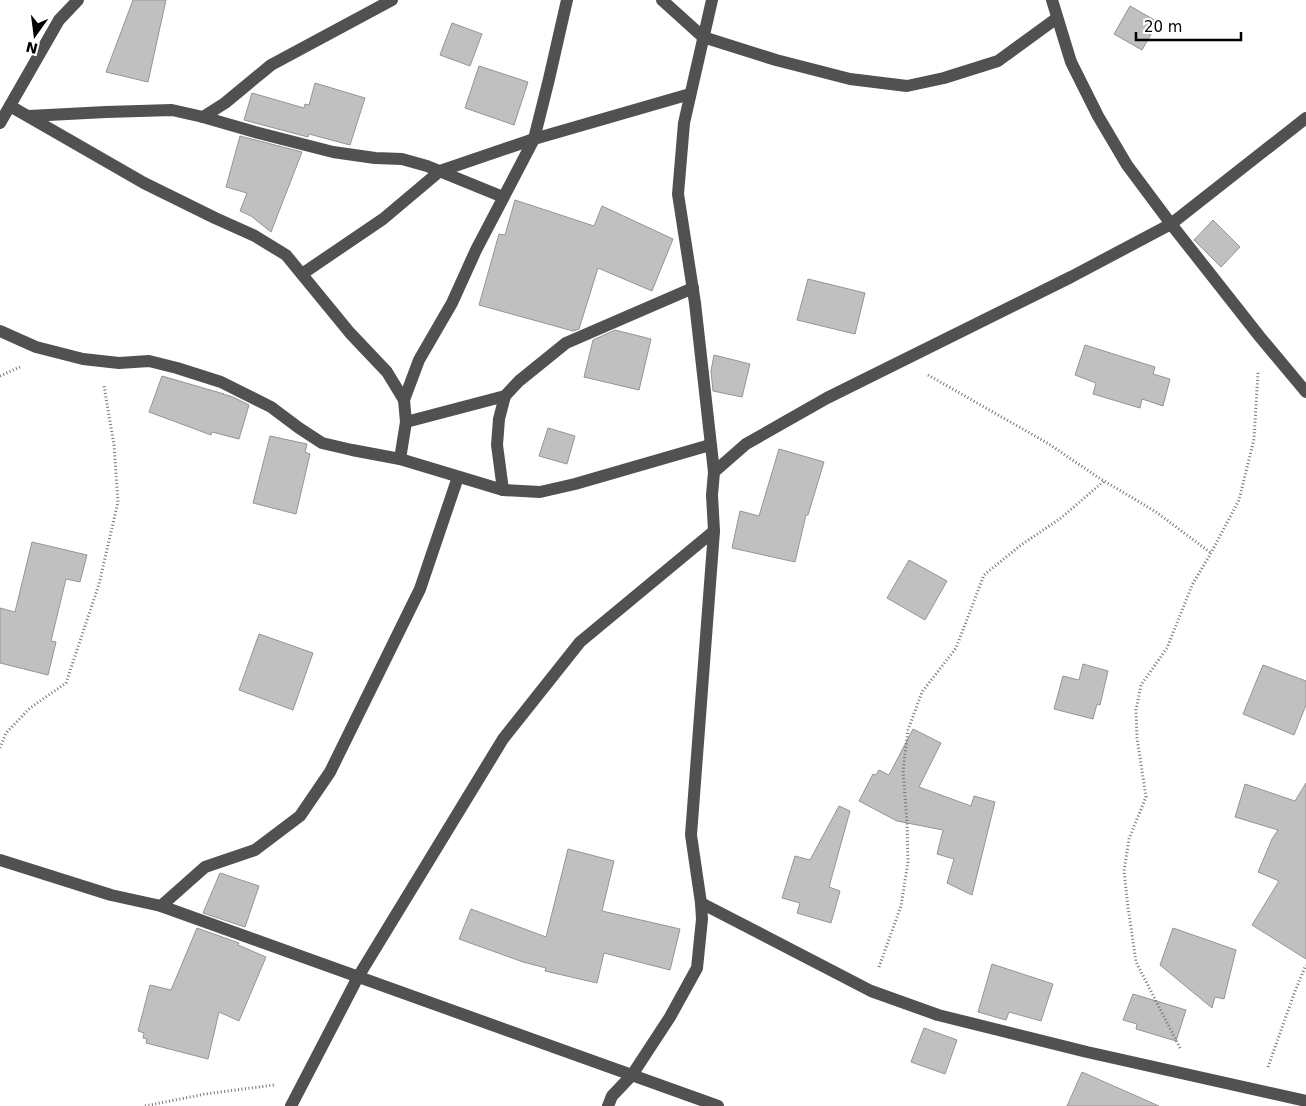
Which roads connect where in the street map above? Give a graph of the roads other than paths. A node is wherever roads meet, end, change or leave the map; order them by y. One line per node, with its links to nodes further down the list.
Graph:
1 (78, 0): 10 (street)
2 (392, 0): 12 (street)
3 (567, 0): 15 (street)
4 (662, 0): 8 (street)
5 (712, 0): 8 (street)
6 (1052, 0): 7 (street)
7 (1057, 18): 8 (street); 18 (street)
8 (703, 37): 9 (street)
9 (690, 94): 15 (street); 20 (street)
10 (10, 106): 11 (street); 14 (street)
11 (29, 116): 12 (street); 19 (street)
12 (203, 117): 16 (street)
13 (1306, 118): 18 (street)
14 (0, 122)
15 (534, 139): 16 (street); 17 (street)
16 (440, 171): 17 (street); 19 (street)
17 (503, 196): 24 (street)
18 (1171, 224): 22 (street); 28 (street)
19 (302, 274): 24 (street)
20 (693, 288): 23 (street); 26 (street)
21 (0, 332): 27 (street)
22 (1306, 392)
23 (506, 396): 25 (street); 30 (street)
24 (404, 400): 25 (street)
25 (406, 422): 27 (street)
26 (710, 445): 28 (street); 30 (street)
27 (400, 459): 29 (street)
28 (714, 472): 31 (street)
29 (458, 477): 30 (street); 34 (street)
30 (503, 490)
31 (714, 531): 33 (street); 35 (street)
32 (0, 860): 34 (street)
33 (701, 902): 36 (street); 37 (street)
34 (161, 906): 35 (street)
35 (358, 977): 36 (street); 38 (street)
36 (632, 1075): 39 (street); 40 (street)
37 (1306, 1102)
38 (291, 1106)
39 (608, 1106)
40 (718, 1106)

